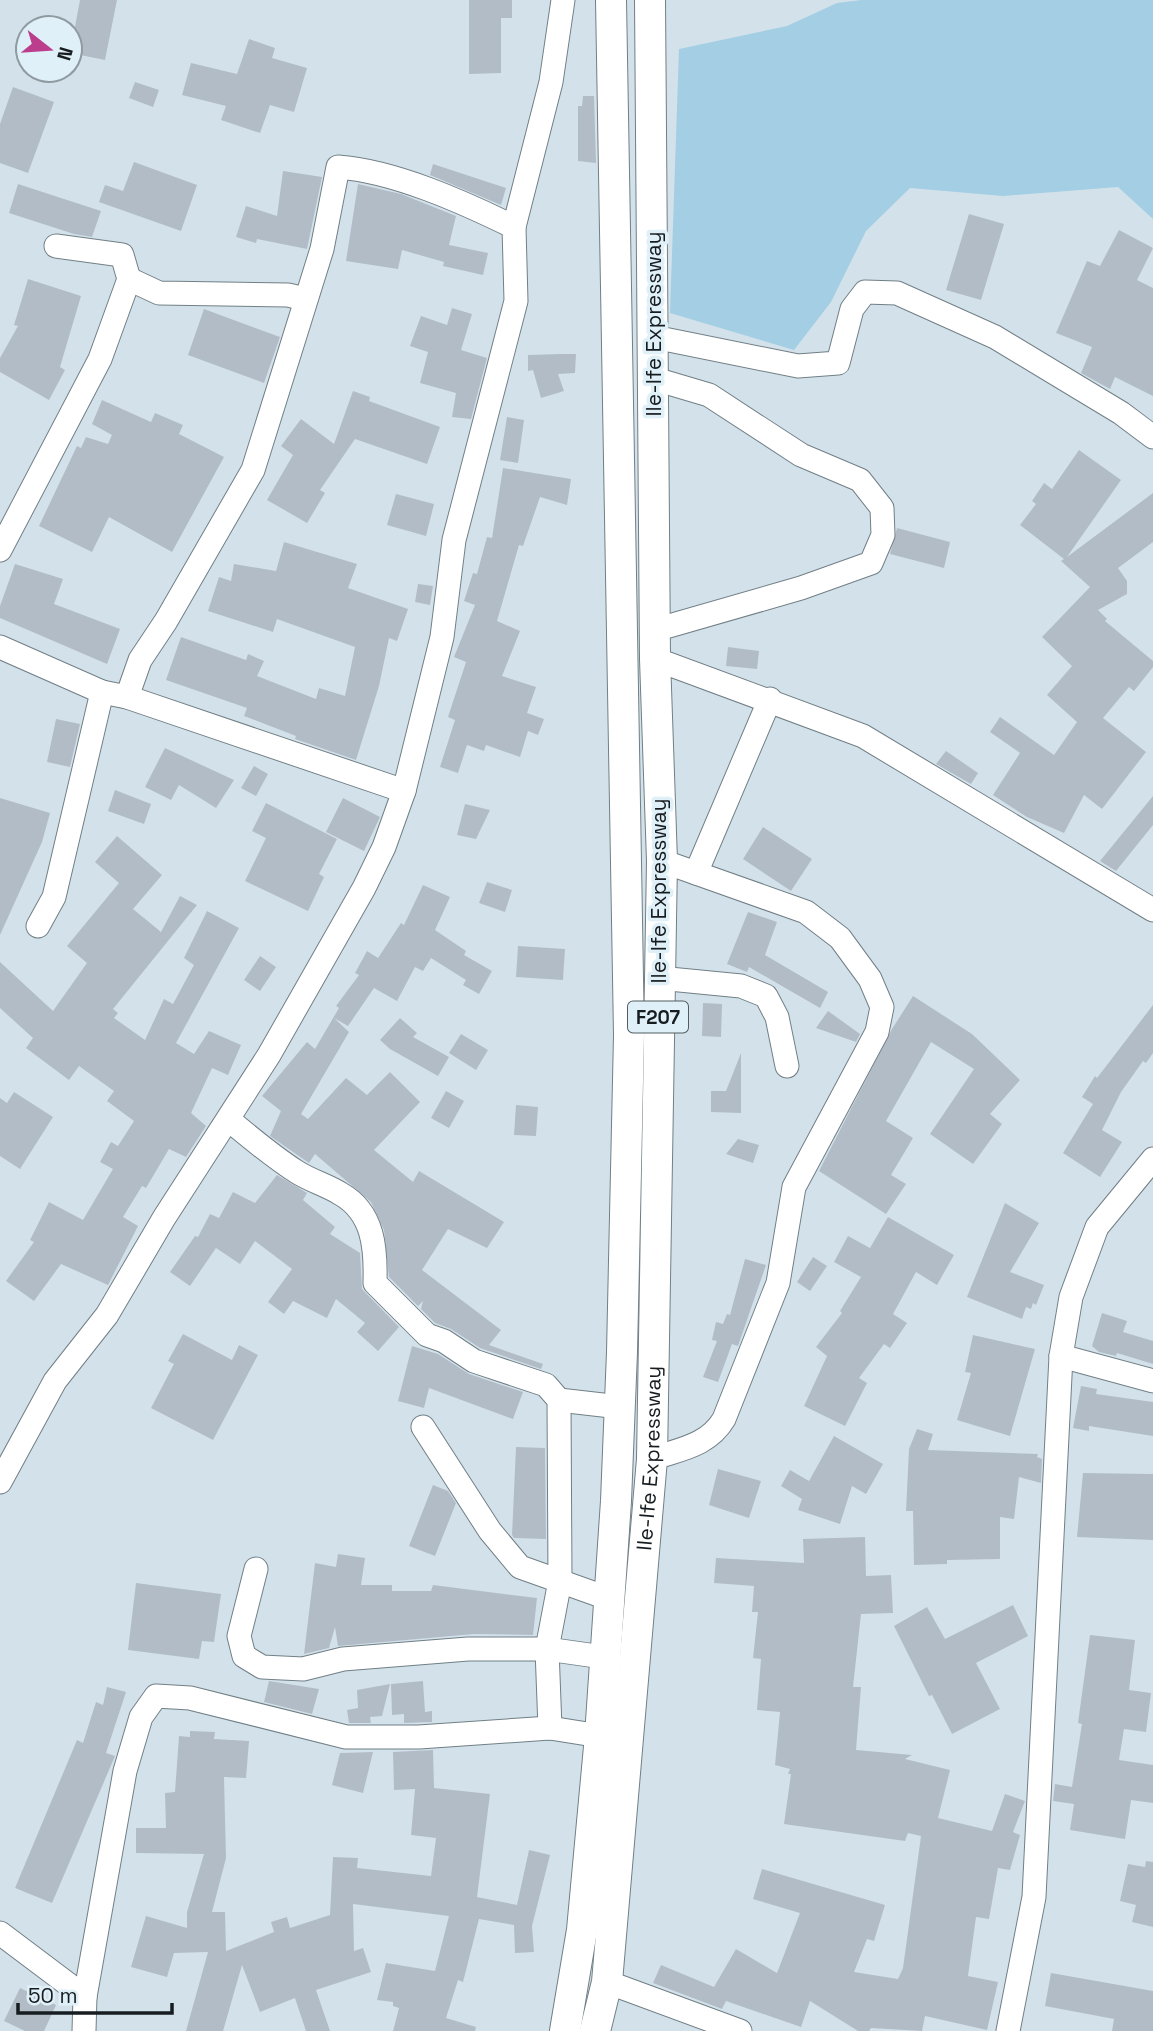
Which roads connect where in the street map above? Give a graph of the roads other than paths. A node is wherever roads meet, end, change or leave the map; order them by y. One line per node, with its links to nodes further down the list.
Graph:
1 (563, 0): 4 (street)
2 (611, 0): 11 (main road, Ile-Ife Expressway / F207)
3 (650, 0): 8 (main road, Ile-Ife Expressway / F207)
4 (514, 227): 7 (street); 19 (street)
5 (56, 246): 6 (street)
6 (129, 279): 7 (street); 13 (street)
7 (305, 299): 17 (street)
8 (654, 337): 9 (main road, Ile-Ife Expressway / F207); 10 (street)
9 (655, 379): 12 (main road, Ile-Ife Expressway / F207); 14 (street)
10 (1153, 437)
11 (617, 498): 12 (main road); 31 (main road, Ile-Ife Expressway / F207)
12 (655, 505): 14 (main road, Ile-Ife Expressway / F207)
13 (0, 550)
14 (655, 644): 18 (street); 20 (main road, Ile-Ife Expressway / F207)
15 (0, 647): 16 (street)
16 (102, 692): 17 (street); 23 (street)
17 (127, 697): 19 (street)
18 (770, 699): 21 (street); 22 (street)
19 (404, 791): 26 (street)
20 (662, 861): 21 (street); 24 (main road, Ile-Ife Expressway / F207)
21 (696, 873): 33 (street)
22 (1153, 910)
23 (38, 926)
24 (659, 978): 25 (street); 33 (main road, Ile-Ife Expressway / F207)
25 (787, 1066)
26 (229, 1120): 30 (street); 34 (street)
27 (1153, 1158): 28 (street)
28 (1061, 1356): 29 (street); 49 (street)
29 (1153, 1381)
30 (559, 1401): 31 (street); 36 (street)
31 (620, 1408): 37 (main road, Ile-Ife Expressway / F207)
32 (423, 1427): 36 (street)
33 (652, 1459): 43 (main road, Ile-Ife Expressway / F207)
34 (0, 1482)
35 (256, 1569): 38 (street)
36 (560, 1581): 37 (street); 38 (street)
37 (610, 1599): 39 (main road, Ile-Ife Expressway / F207)
38 (547, 1649): 39 (street); 40 (street)
39 (603, 1657): 41 (main road, Ile-Ife Expressway / F207)
40 (550, 1728): 41 (street); 44 (street)
41 (600, 1736): 46 (main road, Ile-Ife Expressway / F207)
42 (0, 1933): 44 (street)
43 (607, 1982): 47 (main road, Ile-Ife Expressway / F207); 48 (street)
44 (85, 1997): 45 (street)
45 (84, 2031)
46 (565, 2031)
47 (595, 2031)
48 (740, 2031)
49 (1008, 2031)

